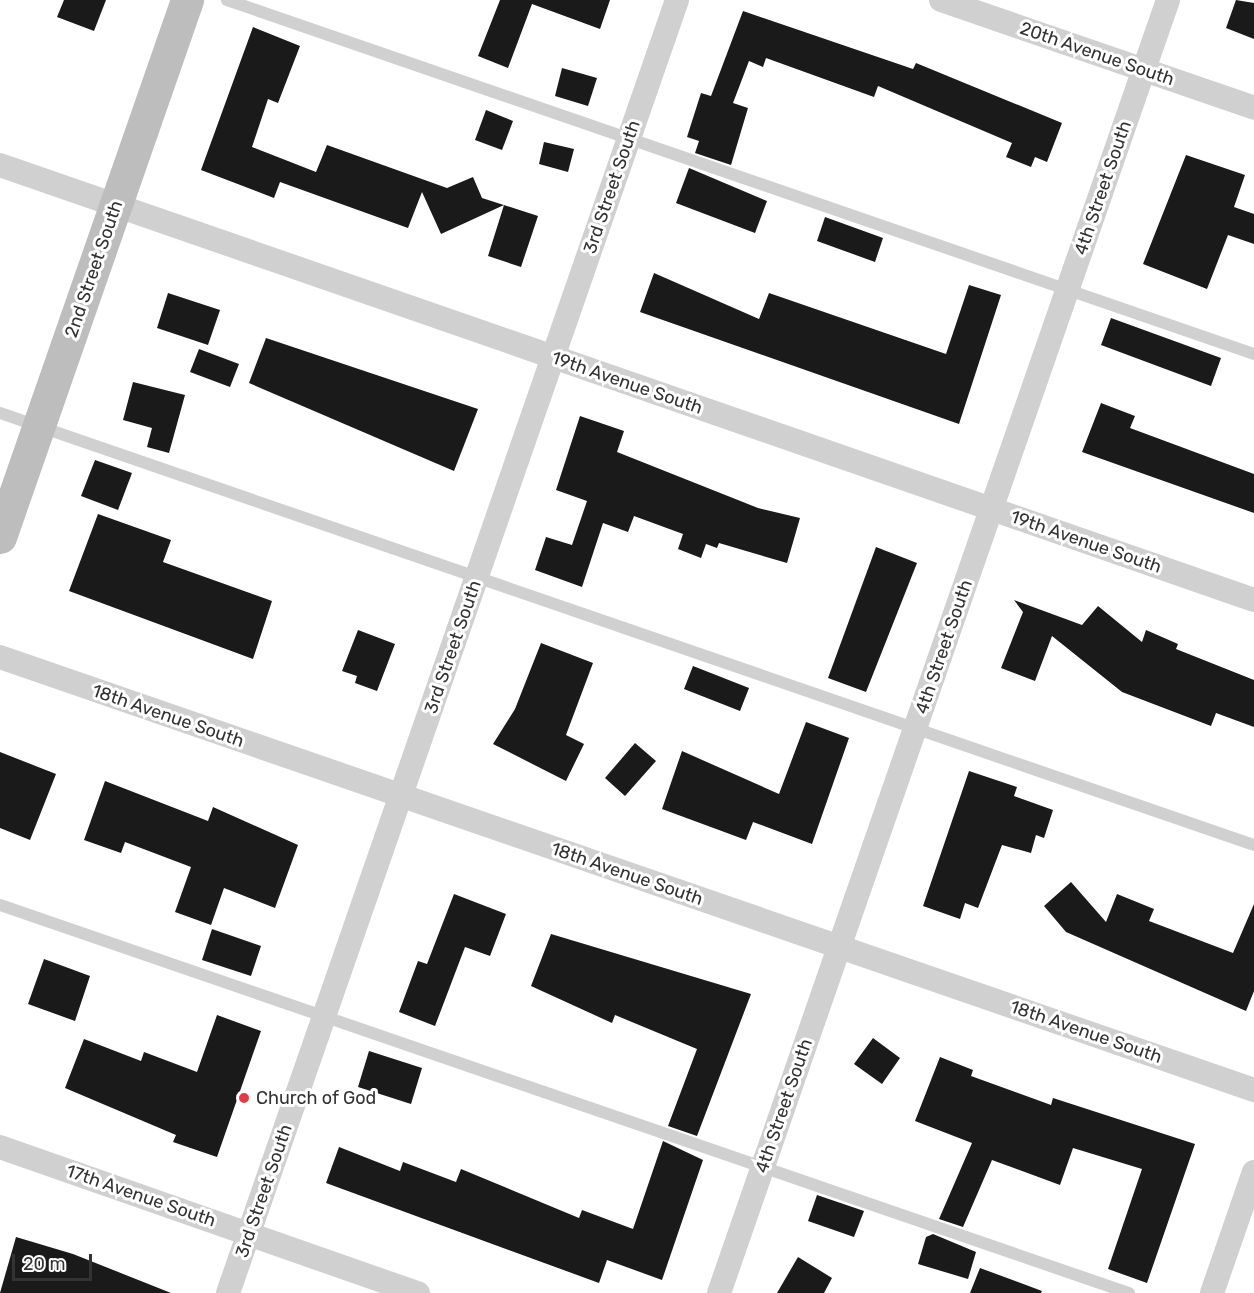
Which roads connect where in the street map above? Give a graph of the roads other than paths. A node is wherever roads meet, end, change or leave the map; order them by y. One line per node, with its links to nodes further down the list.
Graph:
1 (187, 0): 10 (street, 2nd Street South)
2 (226, 0): 8 (lane)
3 (677, 0): 8 (street, 3rd Street South)
4 (941, 0): 6 (street, 20th Avenue South)
5 (1168, 0): 6 (street, 4th Street South)
6 (1144, 70): 7 (street, 20th Avenue South); 11 (street, 4th Street South)
7 (1254, 108)
8 (629, 138): 11 (lane); 13 (street, 3rd Street South)
9 (0, 165): 10 (street, 19th Avenue South)
10 (116, 205): 13 (street, 19th Avenue South); 15 (street, 2nd Street South)
11 (1068, 289): 12 (lane); 16 (street, 4th Street South)
12 (1254, 354)
13 (553, 357): 16 (street, 19th Avenue South); 18 (street, 3rd Street South)
14 (0, 413): 15 (lane)
15 (39, 427): 17 (street, 2nd Street South); 18 (lane)
16 (992, 510): 19 (street, 19th Avenue South); 21 (street, 4th Street South)
17 (0, 537)
18 (477, 577): 21 (lane); 22 (street, 3rd Street South)
19 (1254, 600)
20 (0, 657): 22 (street, 18th Avenue South)
21 (915, 729): 23 (lane); 25 (street, 4th Street South)
22 (401, 797): 25 (street, 18th Avenue South); 26 (street, 3rd Street South)
23 (1254, 845)
24 (0, 905): 26 (lane)
25 (839, 947): 27 (street, 18th Avenue South); 29 (street, 4th Street South)
26 (324, 1017): 29 (lane); 31 (street, 3rd Street South)
27 (1254, 1090)
28 (0, 1147): 31 (street, 17th Avenue South)
29 (763, 1165): 34 (street, 4th Street South); 35 (lane)
30 (1254, 1172): 36 (street)
31 (249, 1234): 32 (street, 3rd Street South); 33 (street, 17th Avenue South)
32 (228, 1293)
33 (418, 1293)
34 (719, 1293)
35 (1129, 1293)
36 (1212, 1293)

